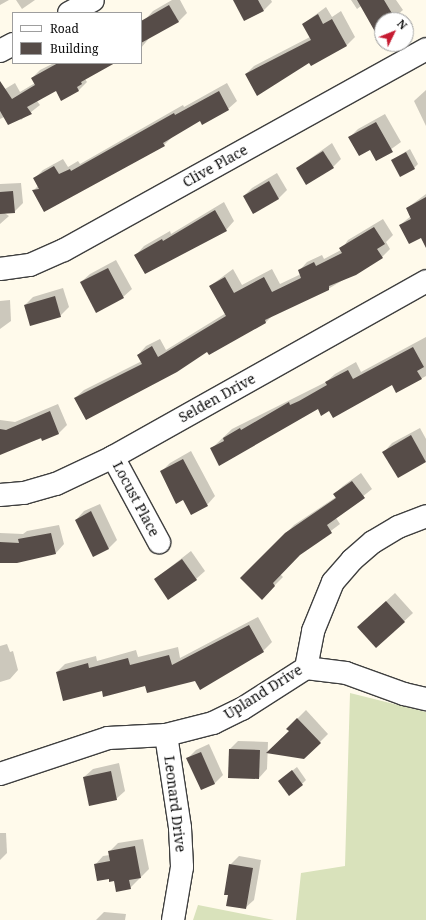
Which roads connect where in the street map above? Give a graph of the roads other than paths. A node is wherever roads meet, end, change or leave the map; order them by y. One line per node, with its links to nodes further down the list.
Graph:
1 (93, 0): 2 (street)
2 (71, 12)
3 (12, 45): 5 (street)
4 (426, 49): 6 (street, Clive Place)
5 (0, 51)
6 (0, 269)
7 (426, 281): 8 (street, Selden Drive)
8 (113, 457): 9 (street, Selden Drive); 11 (street, Locust Place)
9 (0, 494)
10 (426, 516): 12 (street, Upland Drive)
11 (159, 542)
12 (306, 668): 13 (street); 14 (street, Upland Drive)
13 (426, 699)
14 (166, 736): 15 (street, Upland Drive); 16 (street, Leonard Drive)
15 (0, 774)
16 (173, 920)

